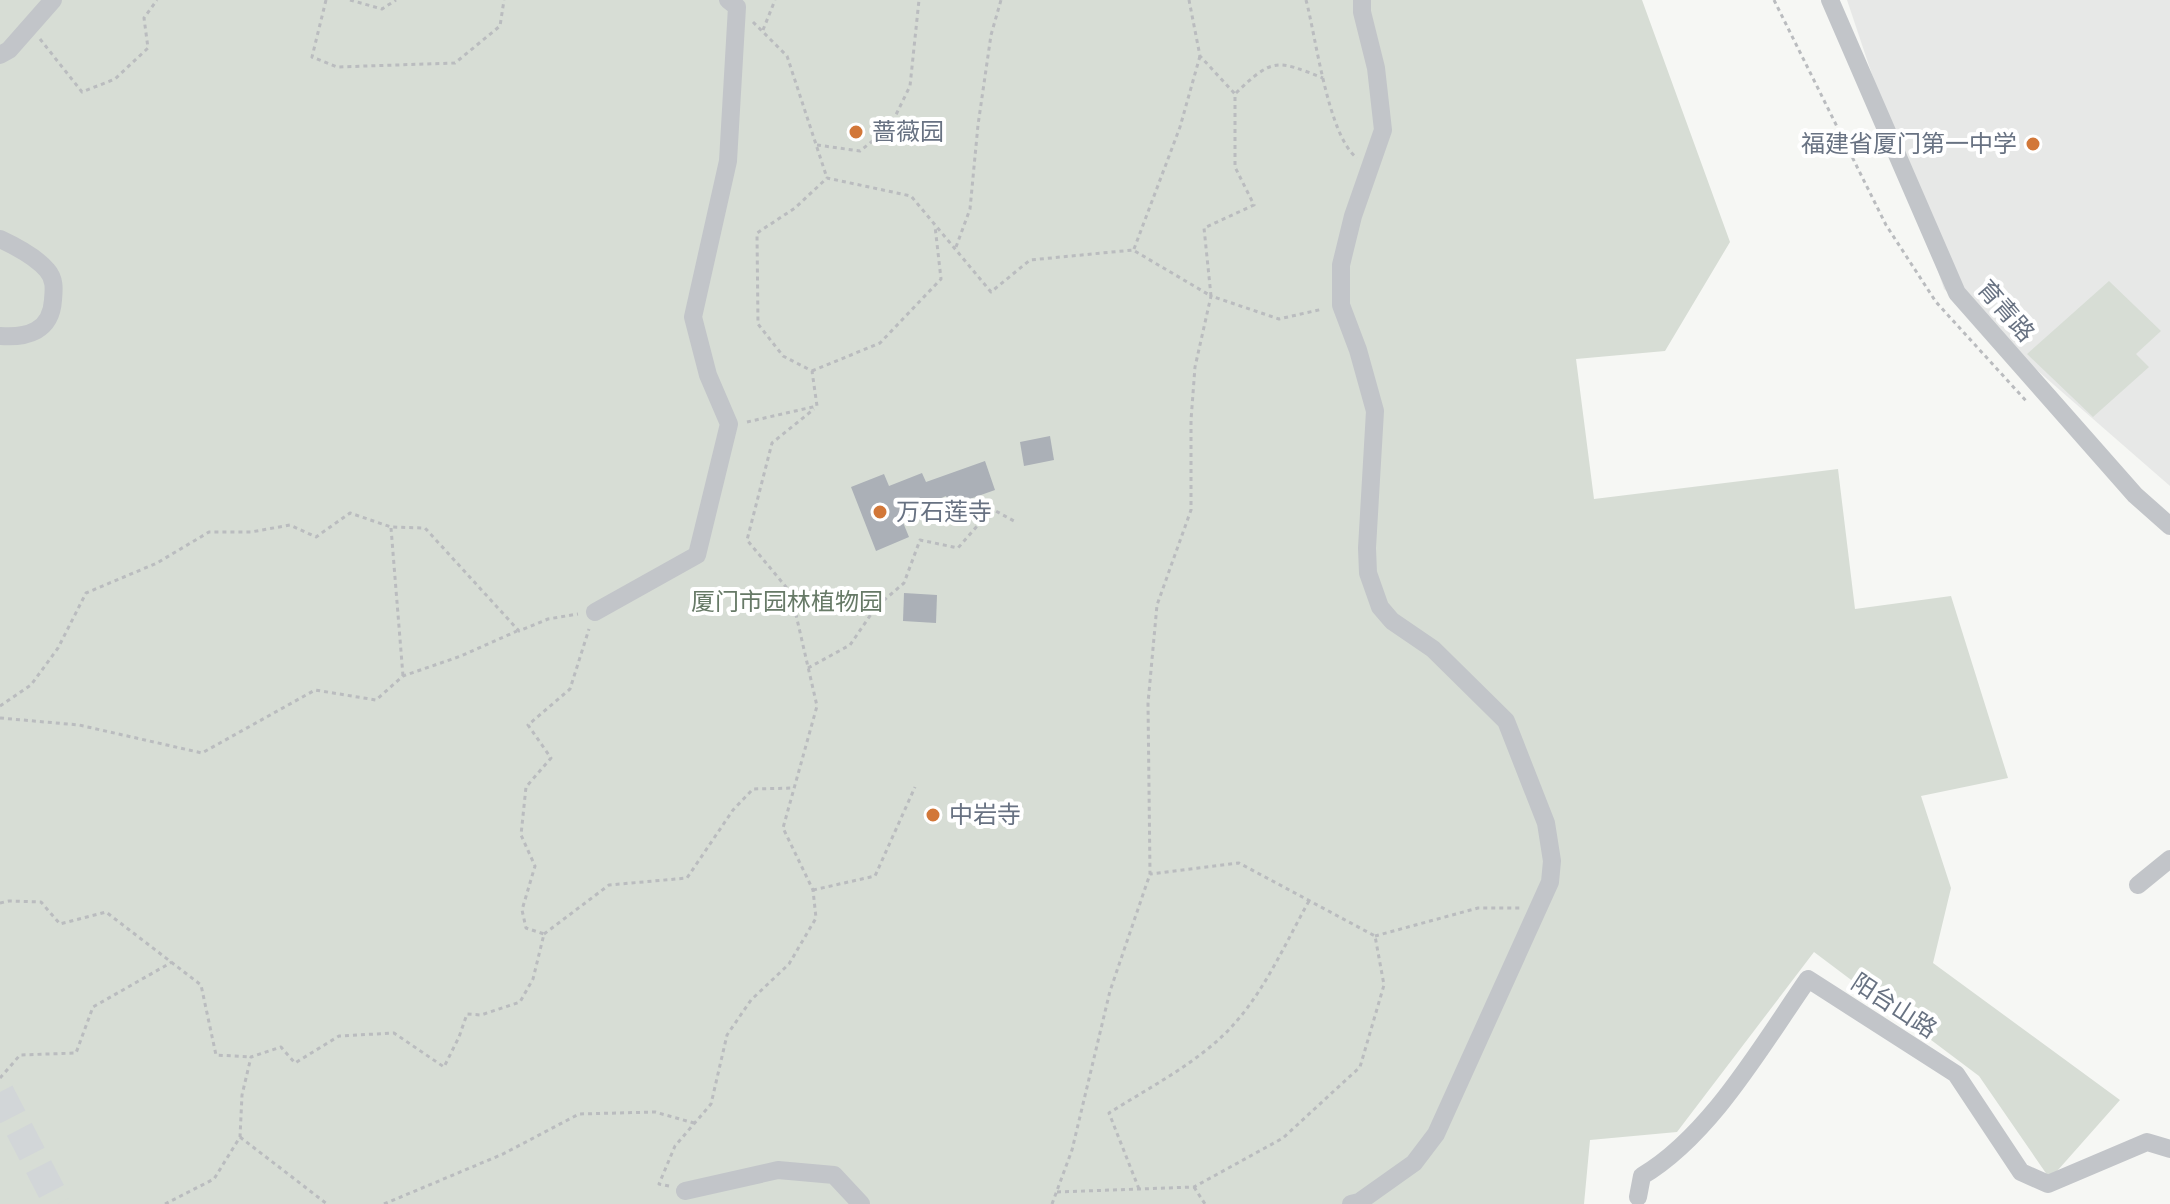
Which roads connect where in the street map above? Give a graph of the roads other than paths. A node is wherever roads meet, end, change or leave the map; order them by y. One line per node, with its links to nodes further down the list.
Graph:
1 (53, 0): 5 (street)
2 (1362, 0): 16 (street)
3 (1830, 0): 8 (street, 育青路)
4 (733, 4): 9 (street)
5 (0, 55)
6 (0, 239): 7 (street)
7 (0, 336)
8 (2170, 526)
9 (595, 612)
10 (2170, 859): 11 (street)
11 (2138, 885)
12 (2170, 1149): 14 (street, 阳台山路)
13 (685, 1191): 15 (street)
14 (1638, 1197)
15 (861, 1204)
16 (1351, 1204)

